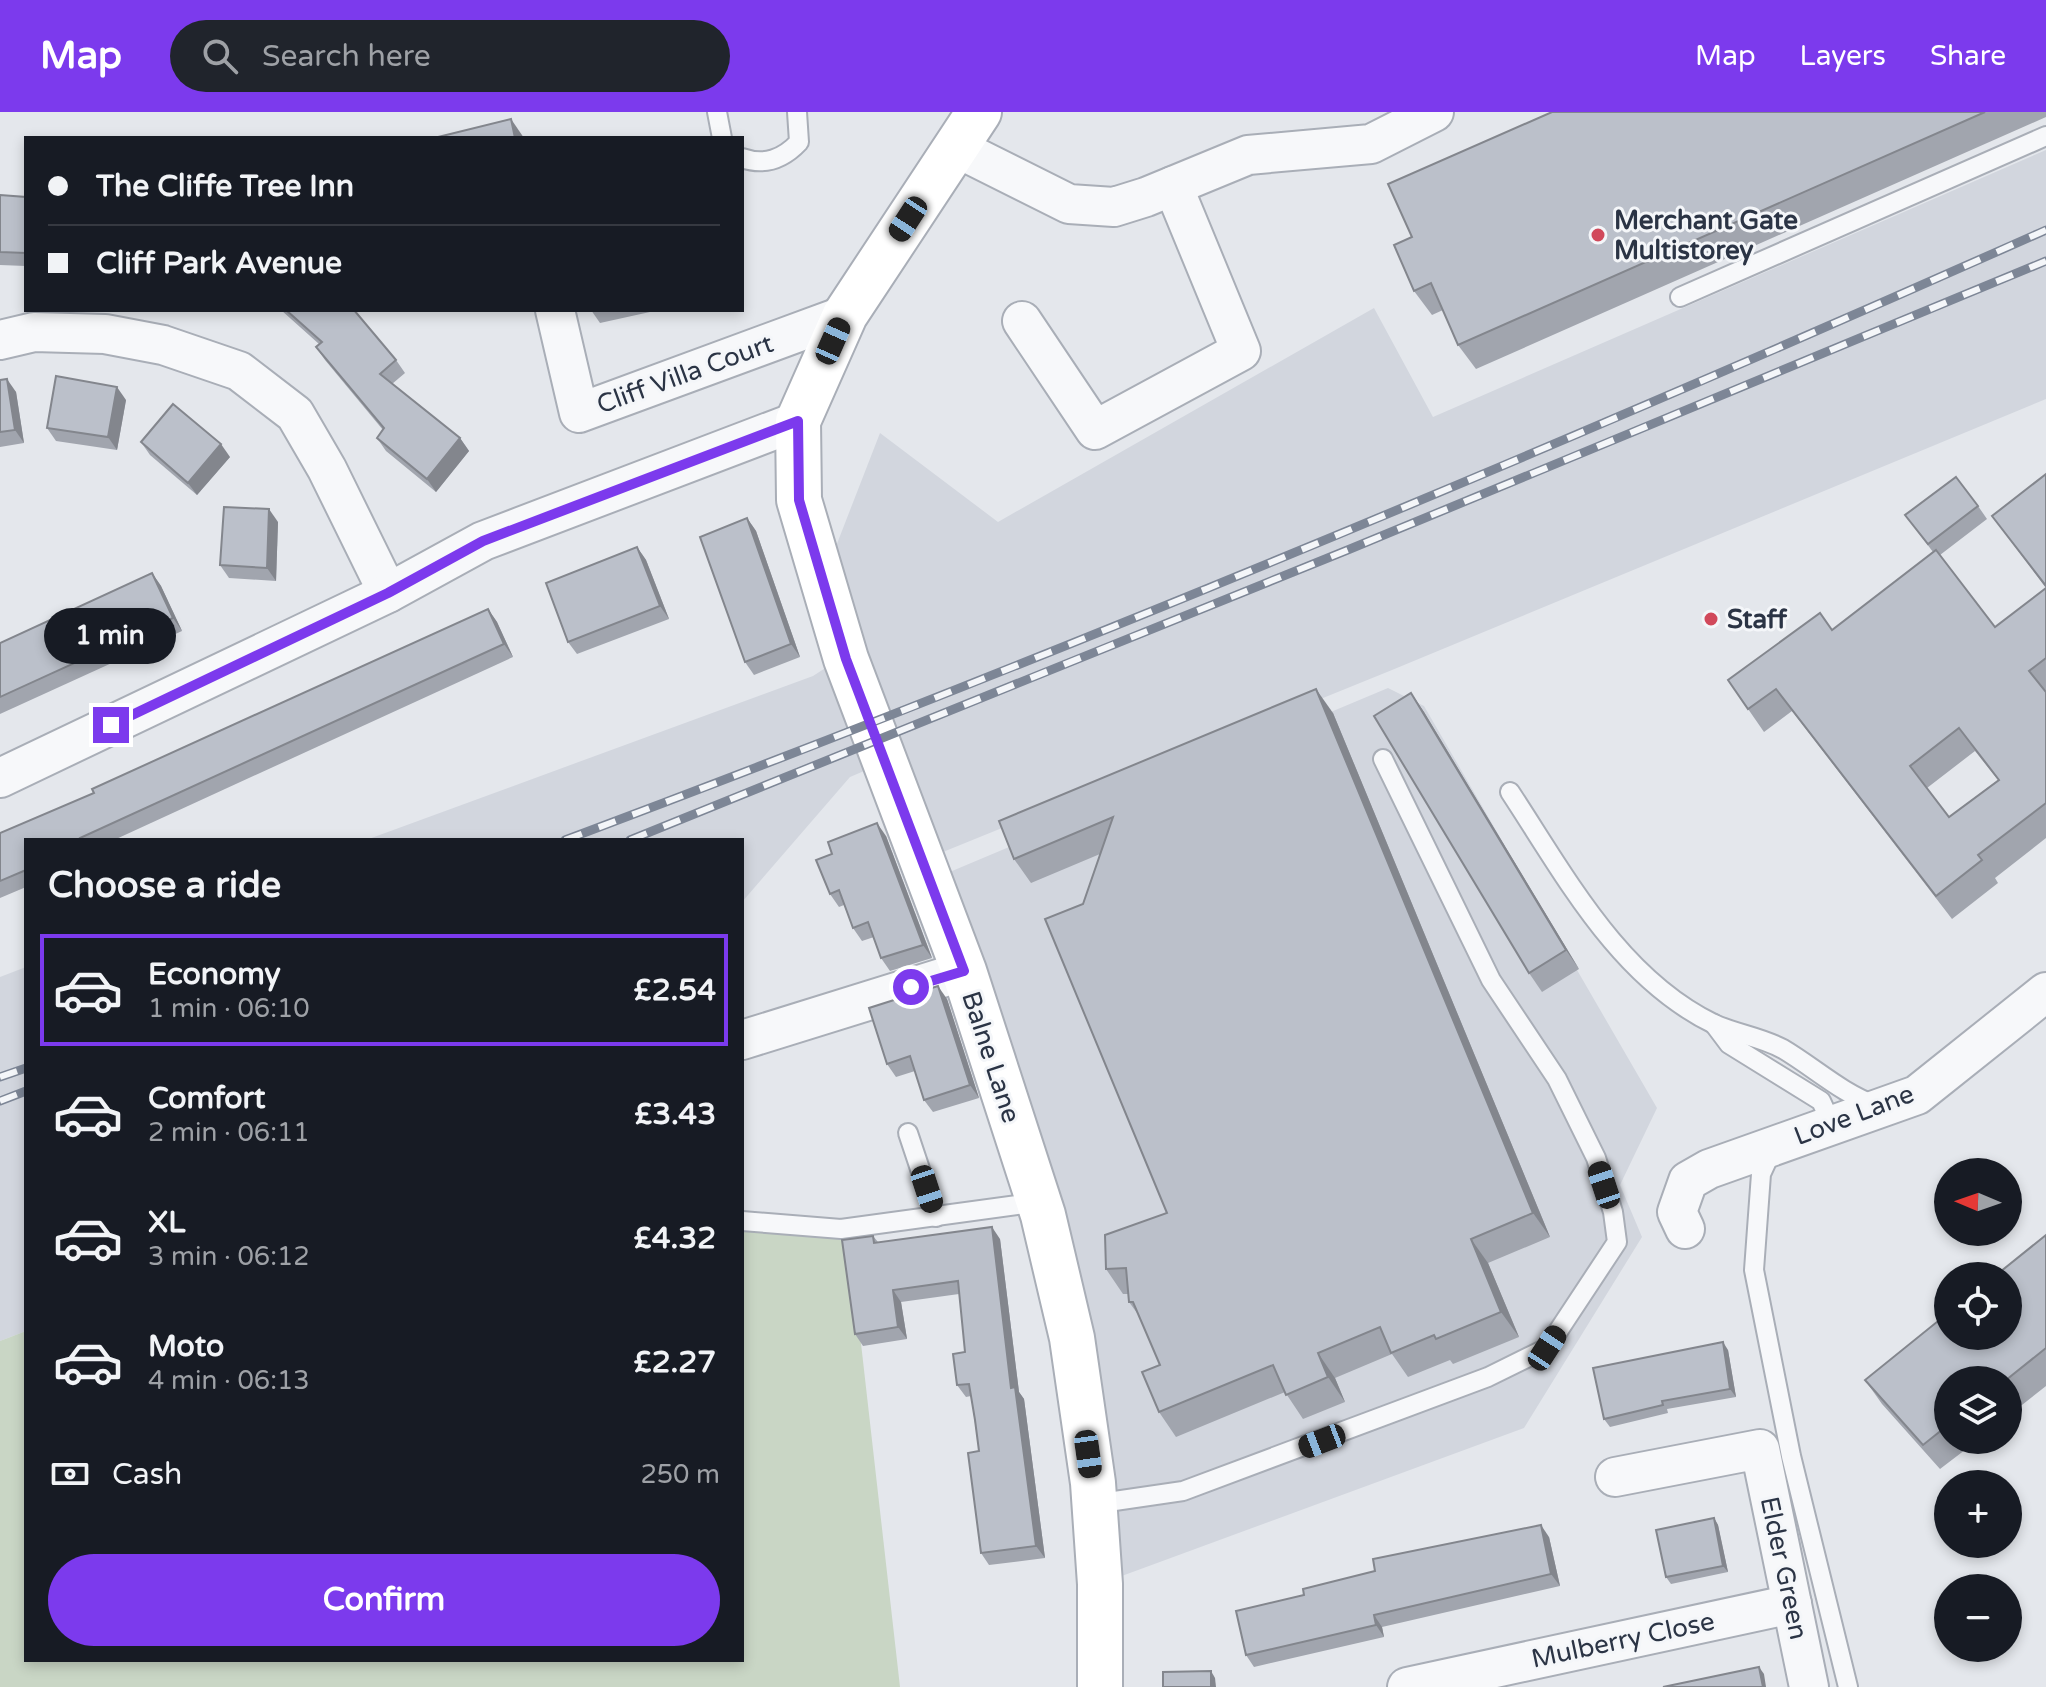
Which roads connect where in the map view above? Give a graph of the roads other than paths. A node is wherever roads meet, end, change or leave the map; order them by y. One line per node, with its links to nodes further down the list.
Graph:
1 (717, 112): 5 (lane)
2 (797, 112): 7 (lane)
3 (1434, 112): 8 (street)
4 (967, 130): 8 (street); 11 (street, Balne Lane)
5 (722, 136)
6 (2046, 136): 9 (lane)
7 (744, 158)
8 (1173, 186): 12 (street)
9 (1680, 297)
10 (555, 312): 11 (street, Cliff Villa Court)
11 (845, 315): 14 (street, Balne Lane)
12 (1022, 321)
13 (0, 340): 15 (street)
14 (798, 421): 15 (street); 19 (street, Balne Lane)
15 (388, 593): 17 (street)
16 (1383, 759): 32 (lane)
17 (0, 778)
18 (1510, 792): 21 (lane)
19 (964, 971): 22 (street); 27 (street, Balne Lane)
20 (2046, 992): 23 (street, Love Lane)
21 (1714, 1024): 23 (lane); 24 (lane)
22 (744, 1039)
23 (1881, 1108): 24 (street, Love Lane)
24 (1832, 1125): 26 (street, Love Lane)
25 (908, 1133): 28 (lane)
26 (1775, 1145): 30 (street, Love Lane); 37 (lane)
27 (1039, 1202): 28 (lane); 32 (street, Balne Lane)
28 (936, 1217): 29 (lane)
29 (744, 1221)
30 (1685, 1229)
31 (1615, 1477): 33 (street, Elder Green)
32 (1094, 1504): 34 (street, Balne Lane)
33 (1792, 1604): 35 (street, Mulberry Close); 36 (street, Elder Green)
34 (1100, 1687)
35 (1407, 1687)
36 (1809, 1687)
37 (1848, 1687)

